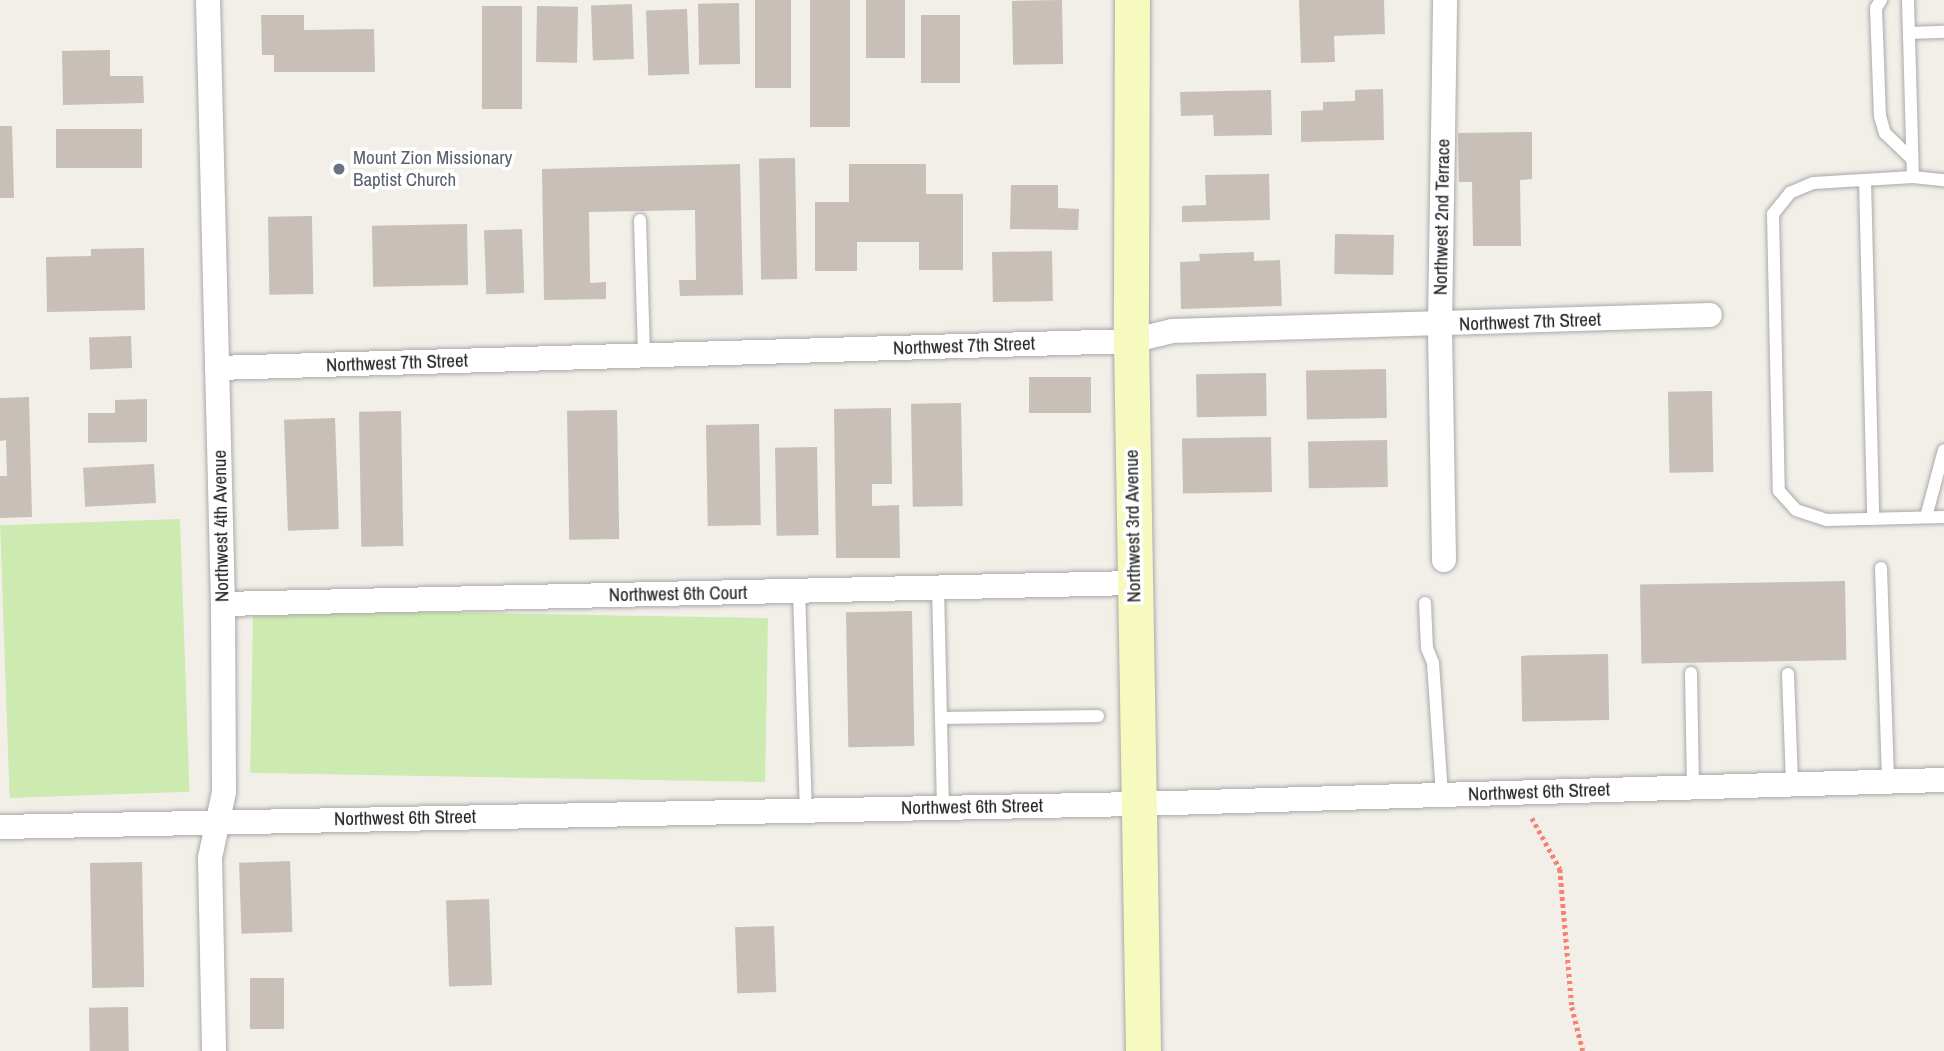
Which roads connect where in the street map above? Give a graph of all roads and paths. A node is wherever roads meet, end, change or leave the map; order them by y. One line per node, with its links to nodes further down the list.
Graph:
1 (208, 0): 17 (street, Northwest 4th Avenue)
2 (1132, 0): 15 (street, Northwest 3rd Avenue)
3 (1445, 0): 14 (street, Northwest 2nd Terrace)
4 (1881, 0): 8 (lane)
5 (1908, 0): 7 (lane)
6 (1944, 32): 7 (lane)
7 (1909, 33): 8 (lane)
8 (1912, 159): 9 (lane)
9 (1913, 177): 10 (lane); 11 (lane)
10 (1865, 180): 21 (lane); 21 (lane)
11 (1944, 180)
12 (639, 219): 16 (lane)
13 (1710, 316): 14 (street, Northwest 7th Street)
14 (1440, 326): 15 (street, Northwest 7th Street); 22 (street, Northwest 2nd Terrace)
15 (1131, 341): 16 (street, Northwest 7th Street); 24 (street, Northwest 3rd Avenue)
16 (645, 355): 17 (street, Northwest 7th Street)
17 (217, 368): 28 (street, Northwest 4th Avenue)
18 (1944, 450): 19 (lane)
19 (1926, 517): 20 (lane); 21 (lane)
20 (1944, 517)
21 (1873, 519)
22 (1444, 560)
23 (1881, 568): 34 (lane)
24 (1134, 583): 25 (street, Northwest 6th Court); 39 (street, Northwest 3rd Avenue)
25 (938, 587): 26 (street, Northwest 6th Court); 32 (lane)
26 (799, 591): 28 (street, Northwest 6th Court); 41 (lane)
27 (1425, 603): 38 (lane)
28 (223, 604): 42 (street, Northwest 4th Avenue)
29 (1691, 673): 36 (lane)
30 (1788, 674): 35 (lane)
31 (1098, 716): 32 (lane)
32 (941, 718): 40 (lane)
33 (1944, 780): 34 (street, Northwest 6th Street)
34 (1888, 782): 35 (street, Northwest 6th Street)
35 (1792, 785): 36 (street, Northwest 6th Street)
36 (1693, 788): 37 (street, Northwest 6th Street)
37 (1517, 793): 38 (street, Northwest 6th Street); 46 (path)
38 (1442, 795): 39 (street, Northwest 6th Street)
39 (1138, 804): 40 (street, Northwest 6th Street); 45 (street, Northwest 3rd Avenue)
40 (943, 808): 41 (street, Northwest 6th Street)
41 (806, 811): 42 (street, Northwest 6th Street)
42 (219, 822): 43 (street, Northwest 6th Street); 44 (street, Northwest 4th Avenue)
43 (0, 827)
44 (214, 1051)
45 (1143, 1051)
46 (1583, 1051)

